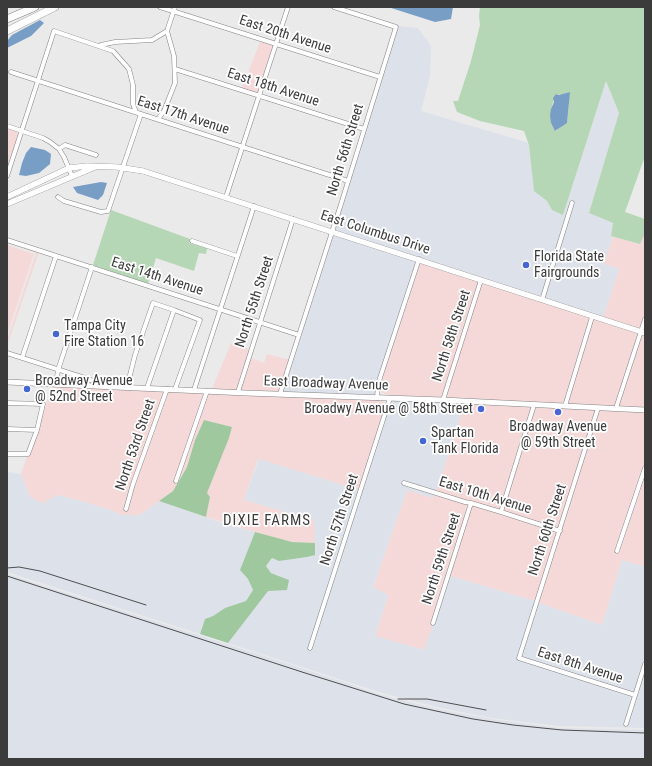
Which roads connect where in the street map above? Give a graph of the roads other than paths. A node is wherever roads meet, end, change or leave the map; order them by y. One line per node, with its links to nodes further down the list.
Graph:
1 (35, 7): 7 (highway)
2 (55, 7): 8 (highway)
3 (160, 7): 6 (street, East 20th Avenue)
4 (288, 7): 11 (street)
5 (334, 7): 16 (street, North 56th Street)
6 (174, 9): 9 (street); 11 (street, East 20th Avenue)
7 (7, 19)
8 (7, 31)
9 (167, 31): 10 (street); 14 (street)
10 (115, 42): 12 (street); 13 (street)
11 (276, 44): 16 (street, East 20th Avenue); 18 (street)
12 (101, 45): 13 (street); 17 (street)
13 (113, 50): 19 (street)
14 (175, 69): 18 (street, East 18th Avenue); 21 (street)
15 (12, 72): 17 (street, East 17th Avenue)
16 (380, 77): 23 (street, North 56th Street)
17 (38, 81): 19 (street, East 17th Avenue); 24 (street)
18 (259, 95): 23 (street, East 18th Avenue); 25 (street)
19 (136, 112): 20 (street, East 17th Avenue)
20 (141, 114): 21 (street, East 17th Avenue); 29 (street)
21 (158, 119): 25 (street, East 17th Avenue)
22 (7, 126): 24 (street)
23 (364, 128): 33 (street, North 56th Street)
24 (21, 131): 26 (street); 31 (street)
25 (243, 147): 33 (street, East 17th Avenue); 36 (street)
26 (59, 149): 27 (street); 30 (street)
27 (96, 155)
28 (95, 167): 29 (main road, East Columbus Drive); 30 (main road, East Columbus Drive); 32 (main road, East Columbus Drive)
29 (124, 167): 35 (street); 36 (main road, East Columbus Drive)
30 (69, 168): 32 (street); 34 (main road, East Columbus Drive)
31 (7, 176)
32 (72, 176): 38 (main road, East Columbus Drive)
33 (348, 180): 41 (street, North 56th Street)
34 (7, 197)
35 (58, 197)
36 (226, 197): 39 (main road, East Columbus Drive)
37 (572, 203): 49 (street)
38 (7, 204)
39 (254, 206): 40 (main road, East Columbus Drive); 45 (street)
40 (293, 219): 41 (main road, East Columbus Drive); 54 (street, North 55th Street)
41 (333, 232): 46 (main road, East Columbus Drive); 56 (street, North 56th Street)
42 (7, 240): 44 (street, East 14th Avenue)
43 (192, 241): 45 (street)
44 (56, 256): 47 (street, East 14th Avenue); 58 (street)
45 (237, 256): 50 (street)
46 (418, 259): 48 (main road, East Columbus Drive); 71 (street)
47 (92, 267): 50 (street, East 14th Avenue); 59 (street)
48 (481, 280): 49 (main road, East Columbus Drive); 73 (street, North 58th Street)
49 (542, 300): 52 (main road, East Columbus Drive)
50 (220, 309): 54 (street, East 14th Avenue); 67 (street)
51 (174, 310): 63 (street); 64 (street); 66 (street)
52 (592, 317): 55 (main road, East Columbus Drive); 76 (street)
53 (645, 319): 55 (street)
54 (260, 322): 56 (street, East 14th Avenue); 69 (street, North 55th Street)
55 (643, 333): 78 (street)
56 (299, 335): 70 (street, North 56th Street)
57 (7, 354): 58 (street)
58 (22, 358): 59 (street)
59 (58, 370): 61 (street); 62 (street)
60 (7, 382): 61 (street, East Broadway Avenue)
61 (56, 384): 62 (street, East Broadway Avenue)
62 (106, 387): 63 (street, East Broadway Avenue)
63 (127, 387): 64 (street, East Broadway Avenue)
64 (147, 388): 65 (street, East Broadway Avenue)
65 (167, 389): 66 (street, East Broadway Avenue); 87 (street, North 53rd Street)
66 (175, 389): 67 (street, East Broadway Avenue)
67 (194, 390): 68 (street, East Broadway Avenue)
68 (206, 391): 69 (street, East Broadway Avenue); 84 (street)
69 (238, 392): 70 (street, East Broadway Avenue)
70 (280, 394): 71 (street, East Broadway Avenue)
71 (377, 398): 72 (street, East Broadway Avenue)
72 (390, 398): 73 (street, East Broadway Avenue); 92 (street, North 57th Street)
73 (443, 400): 75 (street, East Broadway Avenue)
74 (7, 403): 81 (street)
75 (534, 405): 76 (street, East Broadway Avenue); 88 (street)
76 (565, 406): 77 (street, East Broadway Avenue)
77 (598, 408): 78 (street, East Broadway Avenue); 89 (street, North 60th Street)
78 (616, 408): 79 (street, East Broadway Avenue)
79 (645, 410)
80 (7, 429): 81 (street)
81 (37, 430): 82 (street)
82 (7, 454)
83 (645, 468): 90 (street)
84 (176, 481)
85 (404, 483): 86 (street, East 10th Avenue)
86 (471, 503): 88 (street, East 10th Avenue); 91 (street, North 59th Street)
87 (126, 508)
88 (501, 512): 89 (street, East 10th Avenue)
89 (560, 531): 93 (street, North 60th Street)
90 (617, 551)
91 (433, 623)
92 (310, 648)
93 (519, 658): 95 (street, East 8th Avenue)
94 (645, 664): 95 (street)
95 (635, 695): 96 (street)
96 (626, 724)

